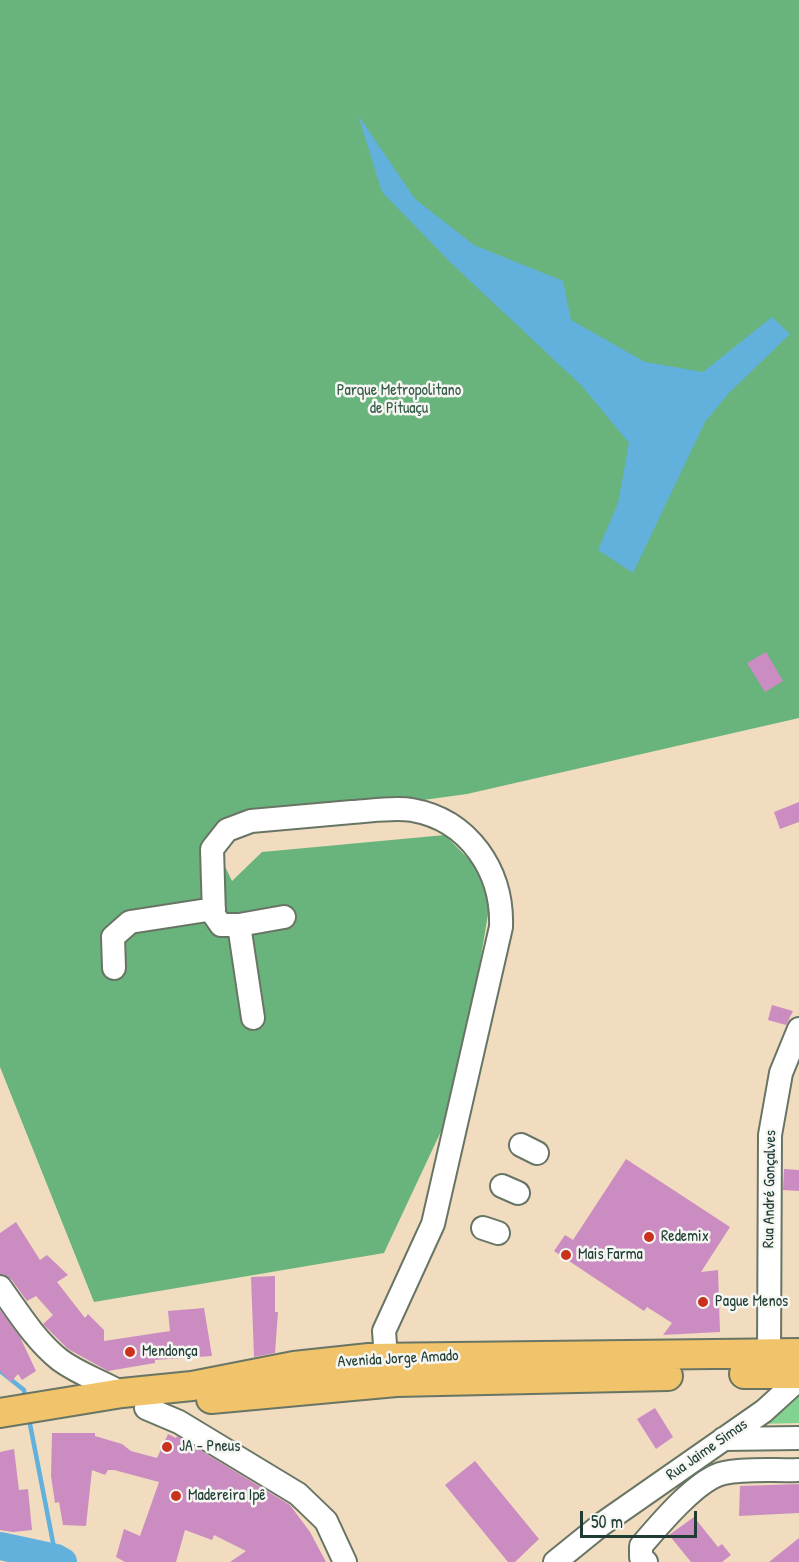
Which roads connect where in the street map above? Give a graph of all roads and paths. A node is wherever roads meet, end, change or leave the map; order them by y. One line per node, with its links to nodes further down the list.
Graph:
1 (214, 909): 3 (street); 4 (street); 8 (street)
2 (284, 917): 3 (street)
3 (239, 926): 5 (street)
4 (114, 968)
5 (253, 1018)
6 (799, 1029): 10 (street, Rua André Gonçalves)
7 (0, 1287): 15 (street)
8 (385, 1338): 11 (main road); 12 (main road)
9 (799, 1353): 10 (main road, Avenida Jorge Amado)
10 (769, 1354): 11 (main road, Avenida Jorge Amado)
11 (498, 1355): 12 (main road, Avenida Jorge Amado)
12 (350, 1373): 13 (main road, Avenida Jorge Amado); 16 (main road, Avenida Jorge Amado)
13 (799, 1374)
14 (799, 1379): 22 (street, Rua Jaime Simas)
15 (122, 1393): 16 (main road, Avenida Jorge Amado); 18 (main road, Avenida Jorge Amado)
16 (194, 1393): 17 (main road, Avenida Jorge Amado)
17 (146, 1408): 18 (main road, Avenida Jorge Amado); 24 (street)
18 (69, 1410): 19 (main road, Avenida Jorge Amado); 20 (main road, Avenida Jorge Amado)
19 (0, 1413)
20 (0, 1429)
21 (799, 1438): 22 (street)
22 (723, 1439): 25 (street, Rua Jaime Simas)
23 (799, 1470): 26 (street)
24 (345, 1562)
25 (555, 1562)
26 (646, 1562)

